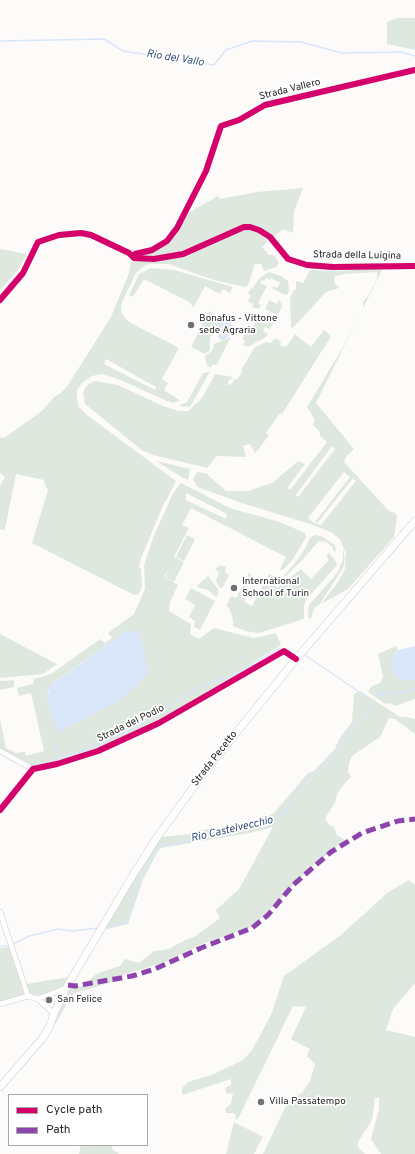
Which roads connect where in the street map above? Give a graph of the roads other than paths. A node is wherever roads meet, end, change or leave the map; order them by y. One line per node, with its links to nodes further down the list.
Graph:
1 (415, 70): 2 (street, Strada Vallero)
2 (129, 253): 3 (street, Strada della Luigina); 4 (street, Strada della Luigina)
3 (415, 266)
4 (0, 300)
5 (415, 521): 6 (main road, Strada Pecetto)
6 (296, 659): 8 (street, Strada del Podio); 11 (main road, Strada Pecetto)
7 (0, 751): 8 (street)
8 (33, 769): 9 (street)
9 (0, 810)
10 (0, 912): 12 (street)
11 (66, 988): 13 (street); 15 (main road, Strada Pecetto)
12 (28, 996): 13 (street); 14 (street)
13 (38, 999): 15 (street)
14 (0, 1004)
15 (54, 1014): 16 (main road, Strada Pecetto)
16 (0, 1087)

